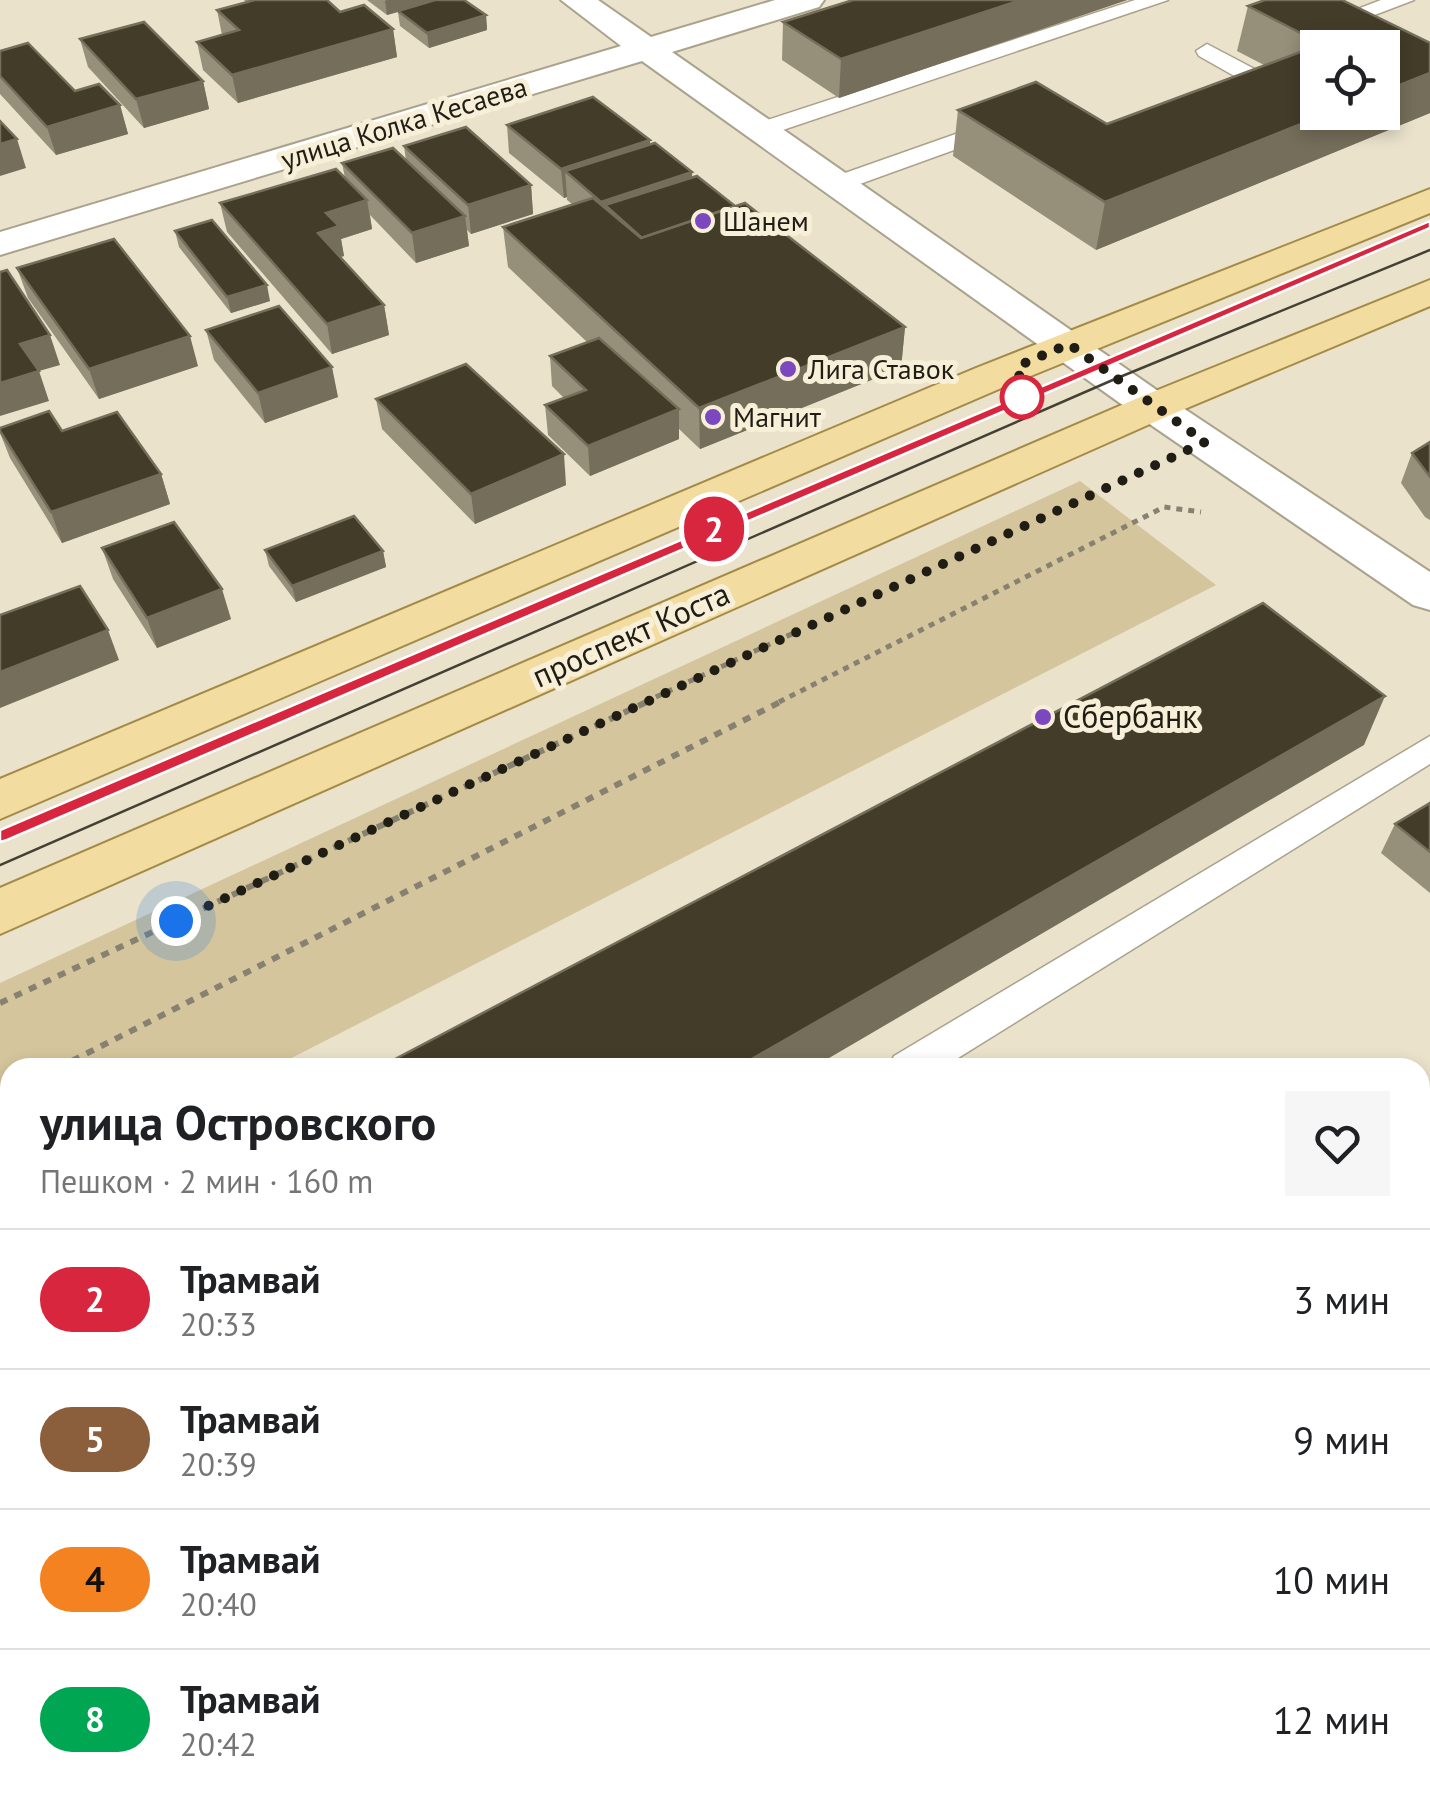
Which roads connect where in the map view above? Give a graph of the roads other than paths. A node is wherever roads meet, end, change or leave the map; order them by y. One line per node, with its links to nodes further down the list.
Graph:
1 (577, 0): 5 (street)
2 (808, 0): 5 (street, улица Колка Кесаева)
3 (1157, 0): 10 (lane)
4 (1403, 0): 7 (lane)
5 (645, 51): 10 (street); 13 (street, улица Колка Кесаева)
6 (1207, 51): 8 (lane)
7 (1430, 64)
8 (1206, 98)
9 (1034, 112): 11 (lane)
10 (760, 130): 11 (street)
11 (837, 184): 15 (street)
12 (1430, 200): 15 (main road)
13 (0, 244)
14 (1430, 292): 16 (main road, проспект Коста)
15 (1069, 344): 16 (street); 19 (main road)
16 (1154, 407): 17 (street); 20 (main road, проспект Коста)
17 (1430, 594)
18 (1430, 748): 21 (lane)
19 (0, 800)
20 (0, 912)
21 (924, 1058)

